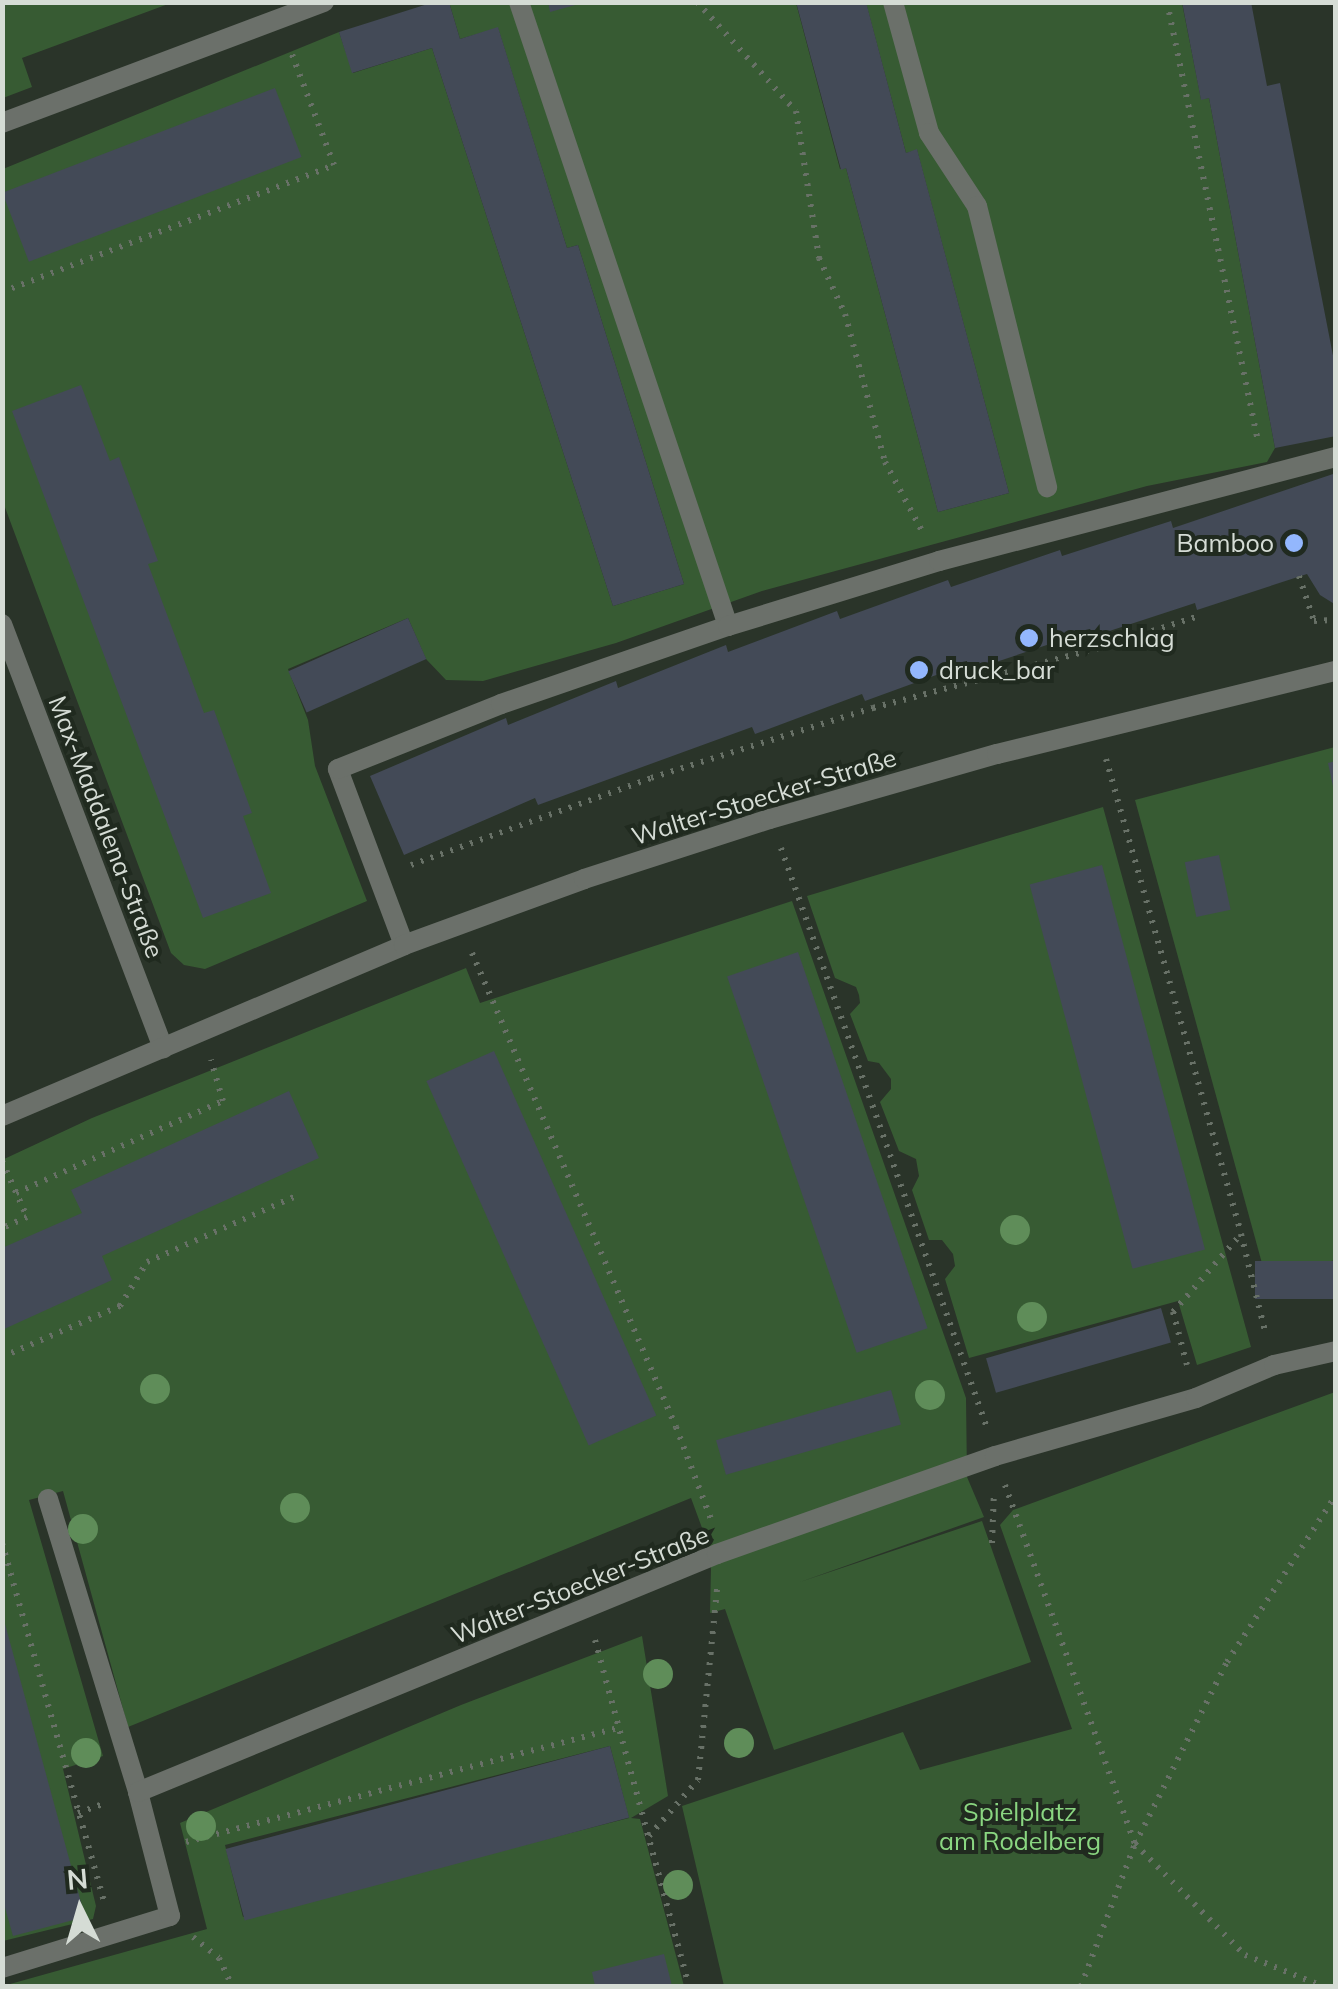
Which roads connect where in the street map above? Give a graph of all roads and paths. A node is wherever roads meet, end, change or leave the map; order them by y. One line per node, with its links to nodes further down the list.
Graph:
1 (324, 2): 7 (street)
2 (519, 2): 17 (street)
3 (697, 2): 12 (path)
4 (893, 2): 11 (street)
5 (1168, 2): 10 (path)
6 (288, 44): 8 (path)
7 (2, 123)
8 (2, 292)
9 (1336, 456): 10 (street)
10 (1264, 475): 12 (street)
11 (1047, 487)
12 (939, 561): 17 (street)
13 (1299, 576): 15 (path)
14 (1196, 616): 21 (path)
15 (1336, 620)
16 (2, 624): 24 (street, Max-Maddalena-Straße)
17 (728, 626): 21 (street)
18 (1336, 670): 19 (street, Walter-Stoecker-Straße)
19 (1098, 729): 20 (street, Walter-Stoecker-Straße); 31 (path)
20 (770, 819): 22 (street, Walter-Stoecker-Straße); 36 (path)
21 (380, 880): 23 (street)
22 (460, 924): 23 (street, Walter-Stoecker-Straße); 41 (path)
23 (404, 945): 24 (street, Walter-Stoecker-Straße)
24 (163, 1048): 26 (street, Walter-Stoecker-Straße)
25 (211, 1058): 28 (path)
26 (2, 1116)
27 (2, 1160): 28 (path)
28 (16, 1193): 30 (path)
29 (298, 1195): 33 (path)
30 (2, 1228)
31 (1242, 1234): 34 (path); 35 (path)
32 (1336, 1351): 34 (street, Walter-Stoecker-Straße)
33 (2, 1357)
34 (1274, 1365): 35 (street, Walter-Stoecker-Straße)
35 (1196, 1398): 36 (street, Walter-Stoecker-Straße)
36 (996, 1456): 40 (path); 41 (street, Walter-Stoecker-Straße); 47 (path)
37 (1336, 1495): 47 (path)
38 (48, 1499): 44 (street)
39 (2, 1543): 48 (path)
40 (992, 1543)
41 (718, 1554): 42 (street, Walter-Stoecker-Straße); 45 (path)
42 (586, 1610): 43 (path); 44 (street, Walter-Stoecker-Straße)
43 (620, 1726): 45 (path); 46 (path)
44 (138, 1792): 49 (street)
45 (649, 1836): 52 (path)
46 (176, 1844)
47 (1135, 1844): 53 (path); 54 (path)
48 (106, 1910)
49 (170, 1916): 50 (street); 51 (path)
50 (2, 1968)
51 (232, 1986)
52 (689, 1986)
53 (1081, 1986)
54 (1322, 1986)

